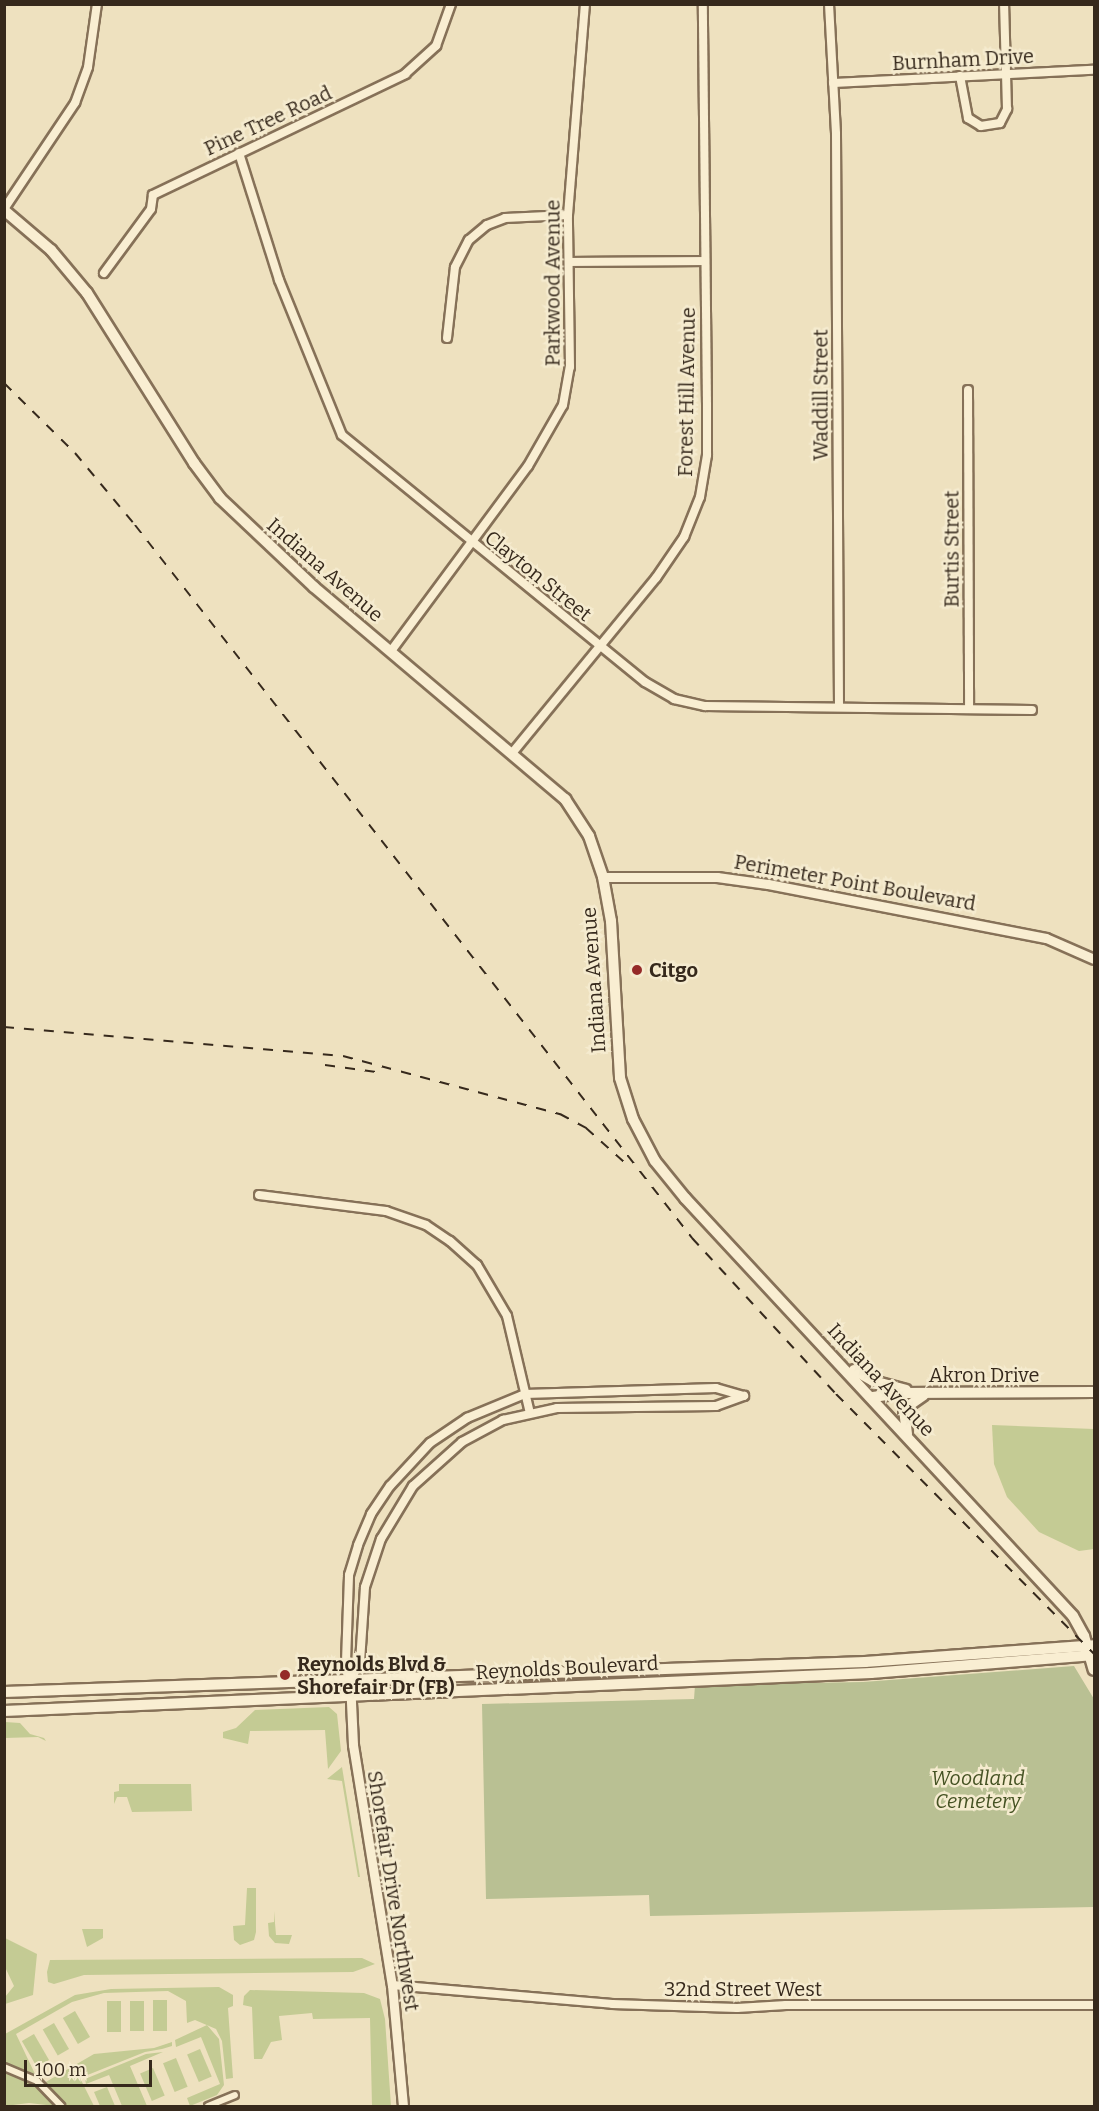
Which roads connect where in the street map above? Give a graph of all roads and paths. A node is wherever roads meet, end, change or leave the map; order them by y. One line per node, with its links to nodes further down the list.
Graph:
1 (97, 4): 12 (street)
2 (451, 4): 11 (street, Pine Tree Road)
3 (585, 4): 13 (street, Parkwood Avenue)
4 (703, 4): 14 (street, Forest Hill Avenue)
5 (829, 4): 10 (street, Waddill Street)
6 (1004, 4): 8 (street)
7 (1095, 70): 8 (street, Burnham Drive)
8 (1007, 74): 9 (street, Burnham Drive); 9 (street)
9 (960, 76): 10 (street, Burnham Drive)
10 (833, 83): 22 (street, Waddill Street)
11 (239, 153): 16 (street, Pine Tree Road); 19 (street, Clayton Street)
12 (4, 210): 21 (main road, Indiana Avenue)
13 (568, 215): 15 (street, Parkwood Avenue); 17 (street)
14 (704, 261): 15 (street); 20 (street, Forest Hill Avenue)
15 (570, 262): 19 (street, Parkwood Avenue)
16 (104, 273)
17 (447, 338)
18 (968, 390): 23 (street, Burtis Street)
19 (471, 544): 20 (street, Clayton Street); 21 (street, Parkwood Avenue)
20 (598, 646): 22 (street, Clayton Street); 25 (street, Forest Hill Avenue)
21 (391, 651): 25 (main road, Indiana Avenue)
22 (839, 706): 23 (street, Clayton Street)
23 (969, 708): 24 (street, Clayton Street)
24 (1032, 710)
25 (513, 752): 26 (main road, Indiana Avenue)
26 (603, 878): 27 (street, Perimeter Point Boulevard); 29 (main road, Indiana Avenue)
27 (1095, 959)
28 (259, 1194): 32 (street)
29 (834, 1356): 31 (main road); 33 (main road, Indiana Avenue)
30 (1095, 1392): 31 (main road, Akron Drive)
31 (923, 1393): 33 (main road, Akron Drive); 35 (main road)
32 (525, 1394): 34 (street); 34 (street, Shorefair Drive Northwest); 38 (street, Shorefair Drive Northwest)
33 (873, 1398): 35 (main road, Indiana Avenue)
34 (530, 1413): 38 (street, Shorefair Drive Northwest)
35 (907, 1434): 36 (main road, Indiana Avenue)
36 (1091, 1651): 37 (main road, Indiana Avenue); 38 (main road, Reynolds Boulevard); 40 (main road, Reynolds Boulevard)
37 (1095, 1670)
38 (350, 1681): 39 (main road, Reynolds Boulevard); 40 (street, Shorefair Drive Northwest)
39 (4, 1692)
40 (350, 1698): 41 (main road, Reynolds Boulevard); 42 (street, Shorefair Drive Northwest)
41 (4, 1711)
42 (392, 1985): 43 (street, 32nd Street West); 48 (street, Shorefair Drive Northwest)
43 (1095, 2005)
44 (4, 2067): 46 (street)
45 (234, 2095): 47 (street)
46 (61, 2106)
47 (208, 2106)
48 (403, 2106)

